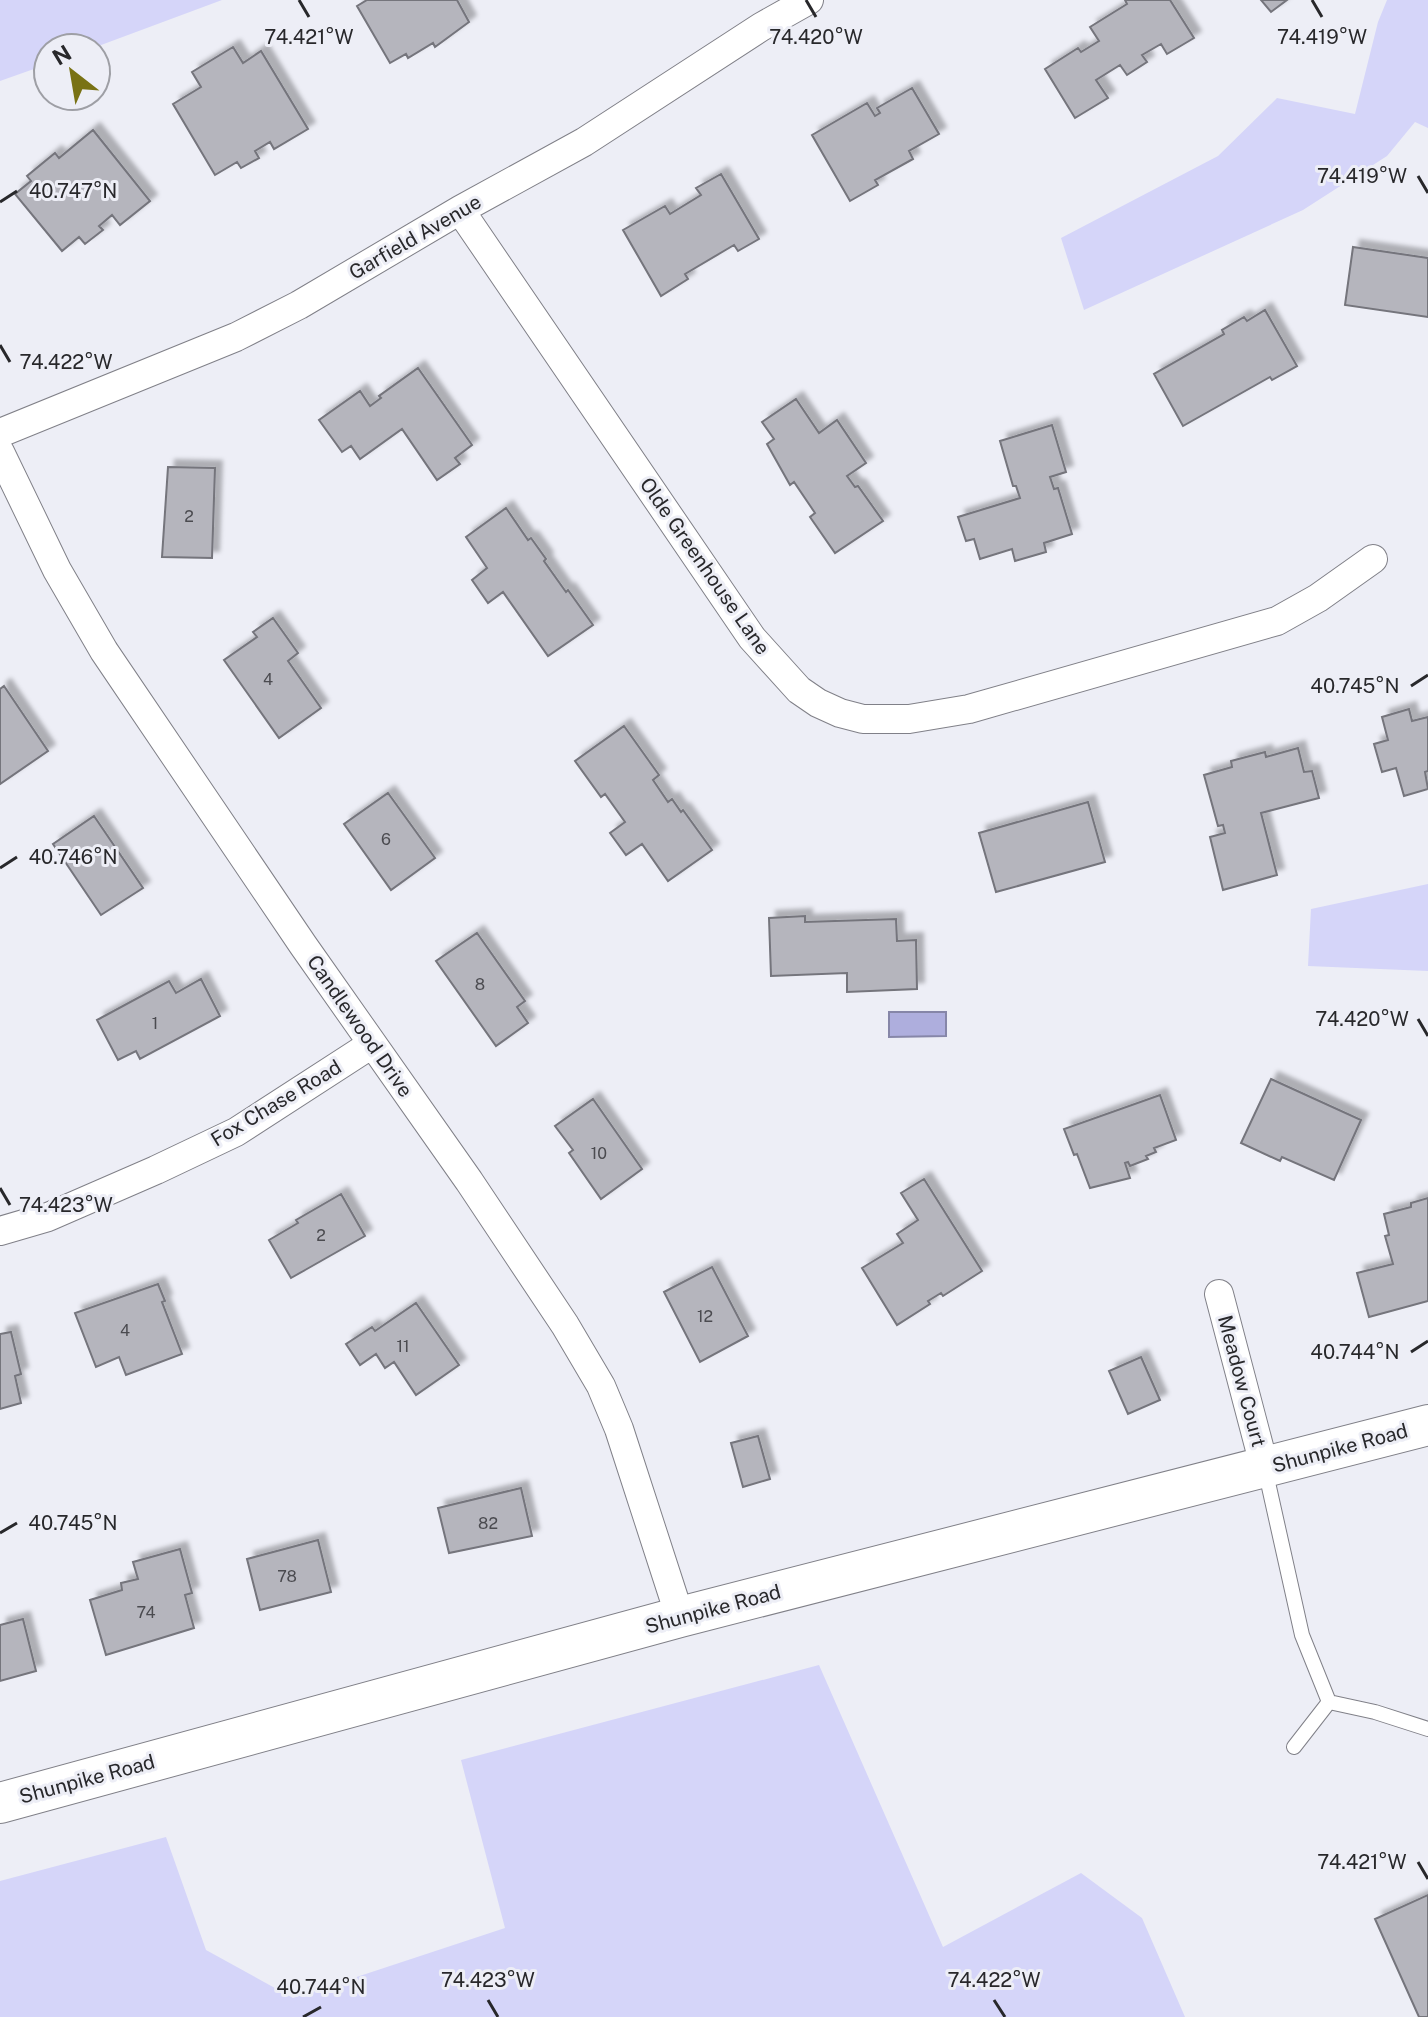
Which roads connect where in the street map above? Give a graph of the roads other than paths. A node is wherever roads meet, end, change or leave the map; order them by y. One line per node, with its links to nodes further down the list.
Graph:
1 (809, 0): 2 (street, Garfield Avenue)
2 (460, 210): 3 (street, Garfield Avenue); 5 (street, Olde Greenhouse Lane)
3 (0, 433)
4 (0, 452): 6 (street, Candlewood Drive)
5 (1373, 559)
6 (372, 1044): 7 (street, Fox Chase Road); 11 (street, Candlewood Drive)
7 (0, 1231)
8 (1219, 1294): 10 (street, Meadow Court)
9 (1428, 1425): 10 (main road, Shunpike Road)
10 (1265, 1469): 11 (main road, Shunpike Road); 12 (lane)
11 (680, 1617): 15 (main road, Shunpike Road)
12 (1329, 1702): 13 (lane); 14 (lane)
13 (1428, 1729)
14 (1294, 1747)
15 (0, 1803)

